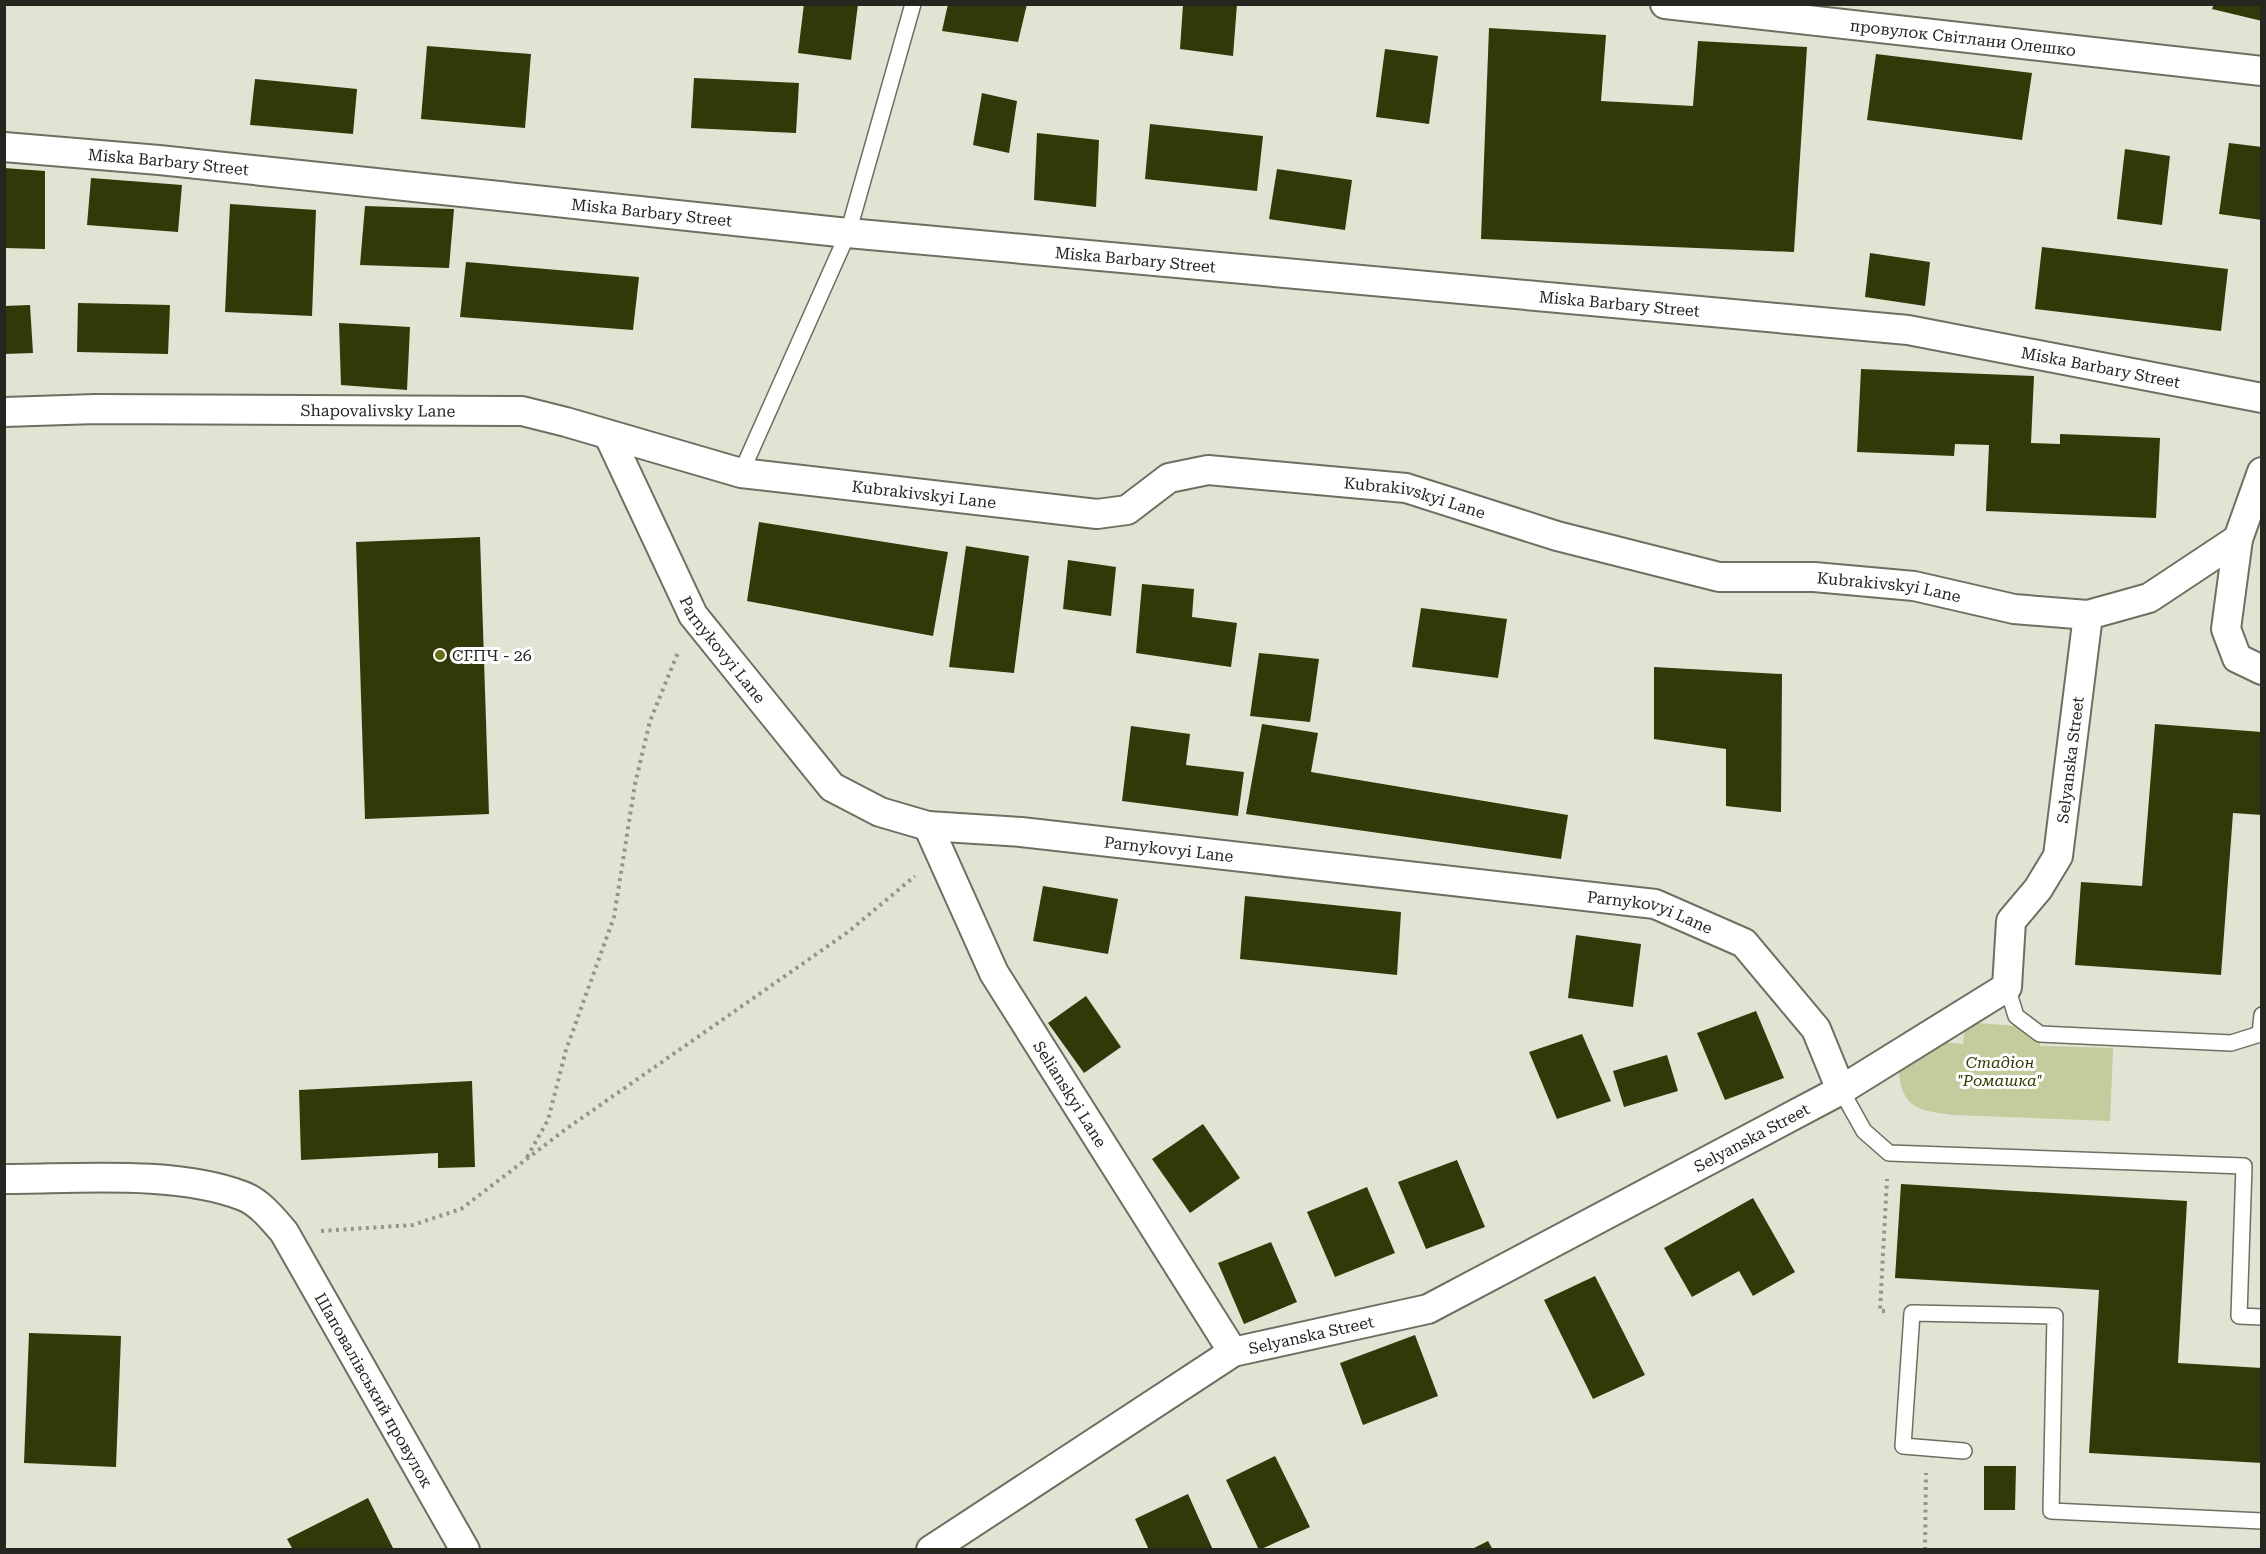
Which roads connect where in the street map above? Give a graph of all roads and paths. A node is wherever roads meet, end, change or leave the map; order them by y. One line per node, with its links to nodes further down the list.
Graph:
1 (913, 4): 5 (lane)
2 (1665, 4): 3 (street, провулок Світлани Олешко)
3 (2262, 71)
4 (4, 147): 5 (street, Miska Barbary Street)
5 (848, 233): 6 (street, Miska Barbary Street); 10 (lane)
6 (2262, 398)
7 (4, 412): 8 (street, Shapovalivsky Lane)
8 (609, 436): 10 (street, Shapovalivsky Lane); 12 (street, Parnykovyi Lane)
9 (2262, 472): 11 (street)
10 (741, 473): 13 (street, Kubrakivskyi Lane)
11 (2238, 539): 13 (street); 14 (street)
12 (693, 615): 15 (street, Parnykovyi Lane); 21 (path)
13 (2088, 615): 17 (street, Selyanska Street)
14 (2262, 670)
15 (928, 826): 16 (street, Selianskyi Lane); 19 (street, Parnykovyi Lane)
16 (942, 855): 21 (path); 26 (street, Selianskyi Lane)
17 (2007, 987): 18 (lane); 19 (street, Selyanska Street)
18 (2262, 1015)
19 (1841, 1090): 20 (lane); 26 (street, Selyanska Street)
20 (1889, 1153): 24 (path); 25 (lane)
21 (525, 1160): 23 (path)
22 (4, 1179): 23 (street, Шаповалівський провулок)
23 (284, 1232): 30 (street, Шаповалівський провулок)
24 (1912, 1313): 27 (lane); 29 (lane)
25 (2262, 1317)
26 (1233, 1352): 31 (street, Selyanska Street)
27 (1926, 1448): 28 (lane); 32 (path)
28 (1964, 1450)
29 (2262, 1521)
30 (465, 1550)
31 (931, 1550)
32 (1925, 1550)

